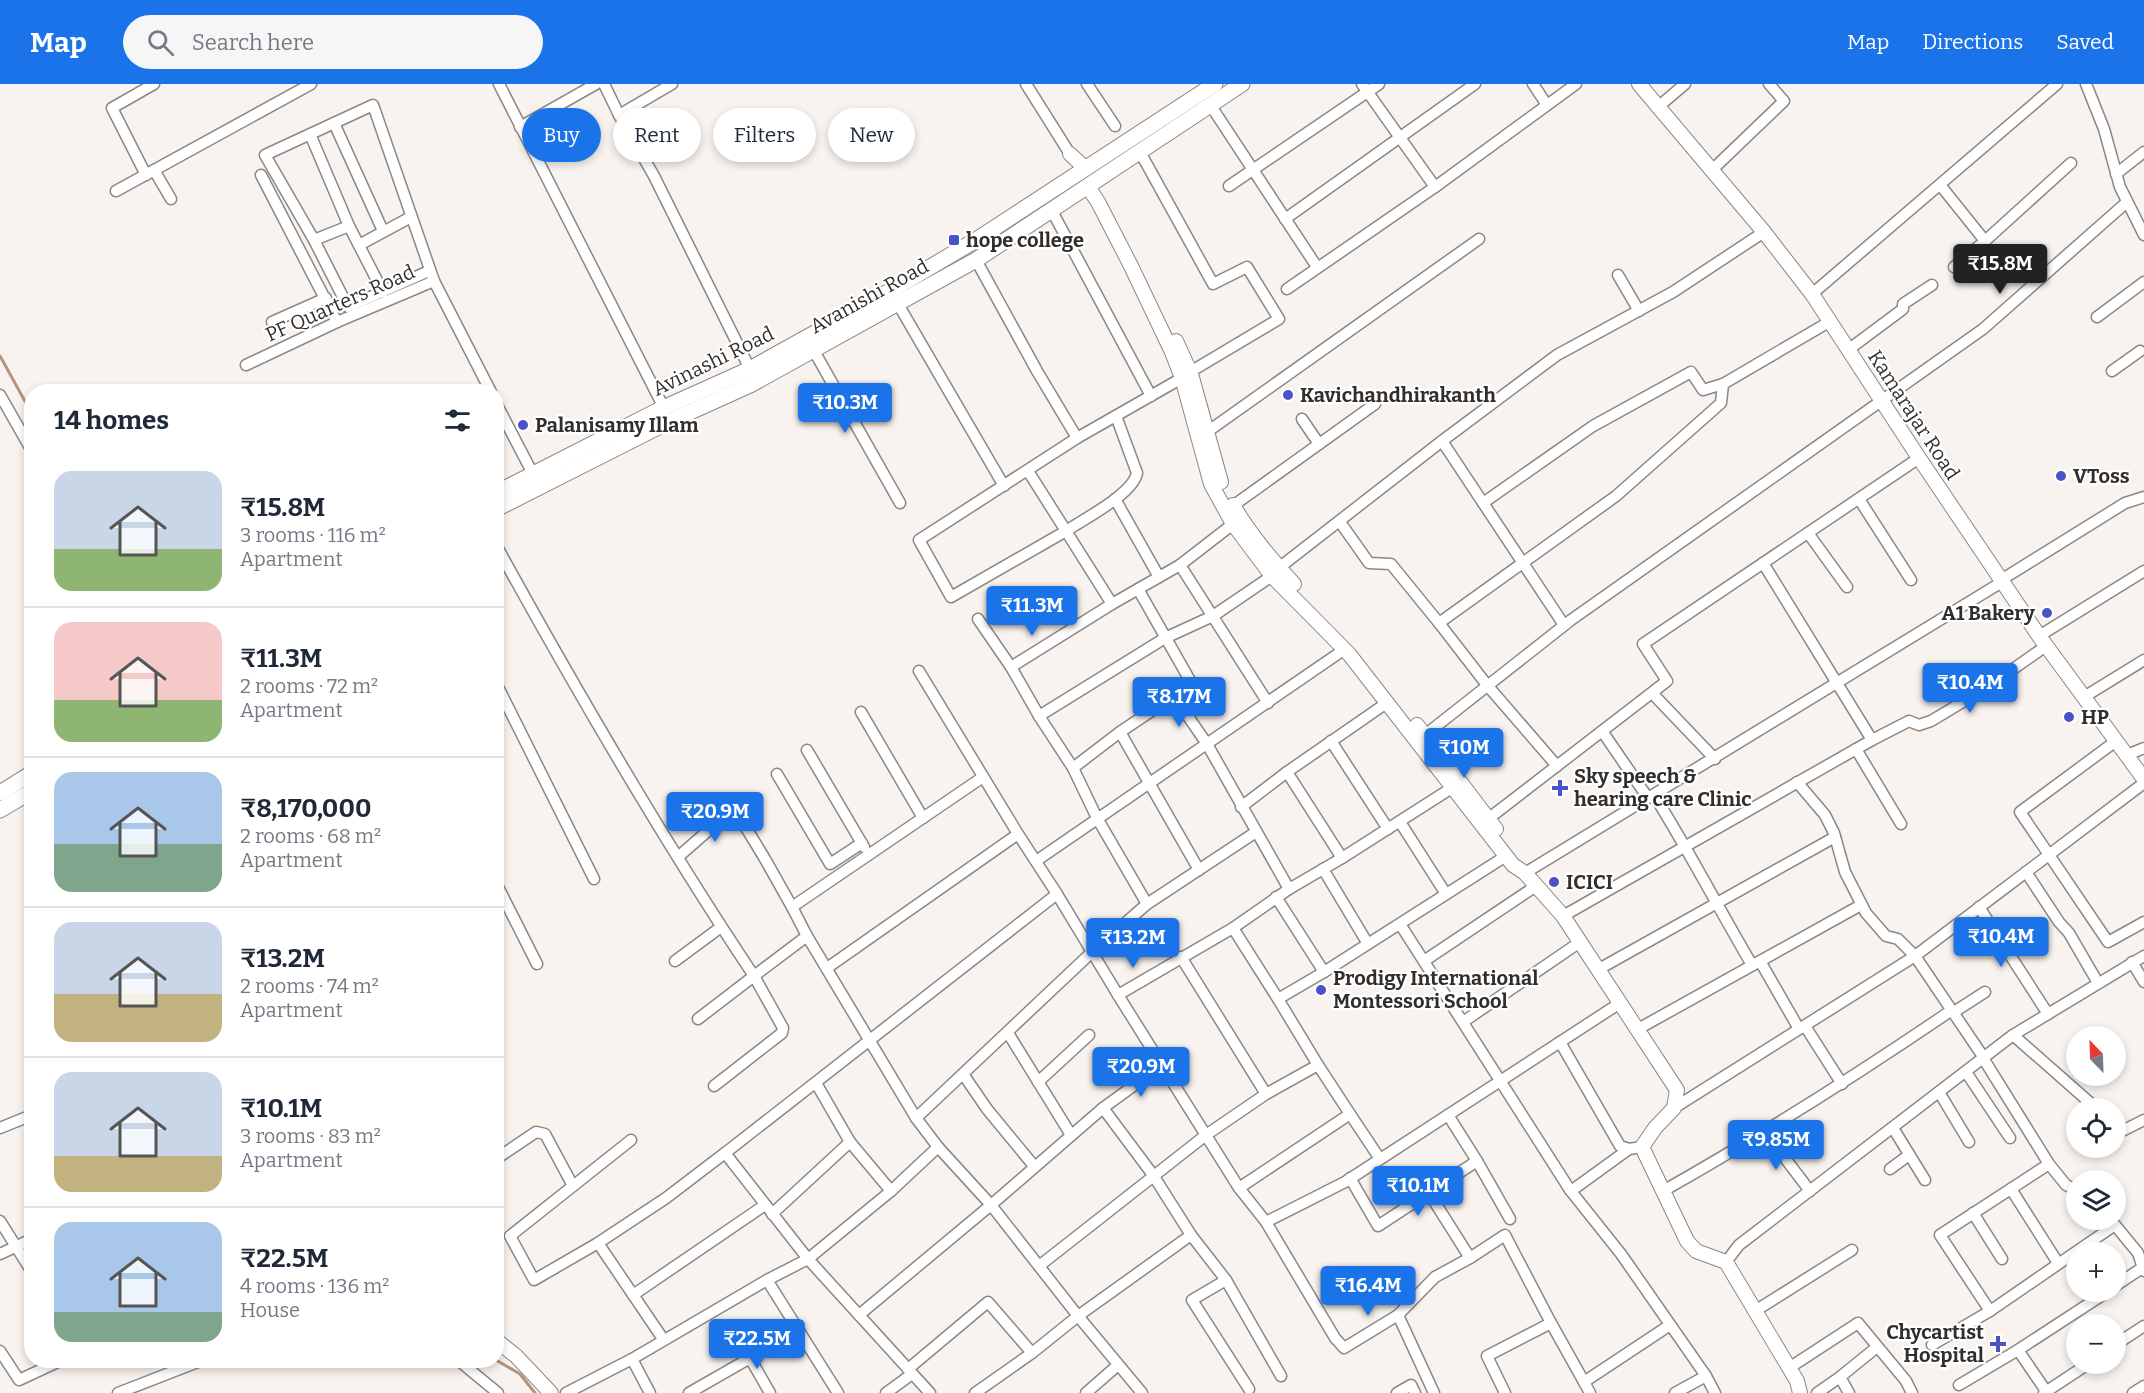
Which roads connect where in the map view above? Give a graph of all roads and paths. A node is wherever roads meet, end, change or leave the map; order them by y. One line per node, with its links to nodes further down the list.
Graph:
1 (154, 84): 39 (street)
2 (311, 84): 39 (street)
3 (499, 84): 28 (street)
4 (596, 84): 28 (street)
5 (604, 84): 24 (street)
6 (672, 84): 25 (street)
7 (1026, 84): 32 (street)
8 (1087, 84): 27 (street)
9 (1215, 84): 36 (main road, Avinashi Road)
10 (1242, 84): 22 (main road, Avanishi Road)
11 (1379, 84): 20 (street)
12 (1475, 84): 30 (street)
13 (1533, 84): 21 (street)
14 (1576, 84): 21 (street)
15 (1639, 84): 23 (street, Kamarajar Road)
16 (1684, 84): 23 (street)
17 (1769, 84): 38 (street)
18 (2057, 84): 44 (street)
19 (2086, 84): 40 (street)
20 (1365, 88): 30 (street); 37 (street)
21 (1547, 105): 45 (street)
22 (1211, 106): 31 (main road, Avanishi Road); 37 (street)
23 (1658, 106): 38 (street, Kamarajar Road)
24 (616, 108)
25 (631, 108)
26 (334, 123): 29 (street); 50 (street); 53 (street)
27 (1115, 126)
28 (520, 127): 92 (street)
29 (310, 134): 52 (street); 57 (street)
30 (1400, 137): 45 (street); 51 (street)
31 (1140, 152): 42 (main road, Avanishi Road); 85 (street)
32 (1070, 154): 36 (street)
33 (2142, 158): 40 (street)
34 (646, 162): 83 (street)
35 (2071, 162): 58 (street)
36 (1082, 170): 65 (main road, Avinashi Road)
37 (1253, 170): 43 (street); 51 (street)
38 (1712, 170): 54 (street, Kamarajar Road)
39 (150, 172): 46 (street); 47 (street)
40 (2116, 174): 48 (street)
41 (261, 175): 72 (street)
42 (1092, 184): 49 (main road, Avanishi Road); 85 (street)
43 (1229, 186)
44 (1941, 186): 58 (street); 71 (street)
45 (1435, 187): 61 (street)
46 (116, 191)
47 (171, 199)
48 (2127, 202): 55 (street); 90 (street)
49 (1052, 211): 60 (main road, Avanishi Road); 89 (street)
50 (411, 217): 53 (street); 64 (street)
51 (1285, 219): 61 (street)
52 (349, 226): 57 (street); 59 (street)
53 (383, 231): 59 (street)
54 (1764, 232): 71 (street, Kamarajar Road); 74 (street)
55 (2144, 235)
56 (1479, 239): 96 (street)
57 (314, 240): 70 (street)
58 (1985, 241): 62 (street)
59 (359, 245): 70 (street)
60 (976, 260): 69 (main road, Avanishi Road); 98 (street)
61 (1317, 267): 68 (street)
62 (1954, 267)
63 (1618, 275): 74 (street)
64 (431, 276): 70 (street); 77 (street, PF Quarters Road); 86 (street, PF Quarters Road)
65 (913, 277): 69 (main road); 83 (main road, Avinashi Road)
66 (2144, 282): 75 (street)
67 (1932, 285): 79 (street)
68 (1287, 289)
69 (921, 291): 73 (main road, Avanishi Road)
70 (383, 292)
71 (1812, 294): 78 (street, Kamarajar Road)
72 (326, 298): 76 (street); 77 (street)
73 (898, 304): 80 (main road, Avanishi Road); 104 (street)
74 (1639, 311): 99 (street)
75 (2097, 317)
76 (272, 322)
77 (338, 322): 82 (street, PF Quarters Road)
78 (1829, 322): 79 (street, Kamarajar Road); 87 (street)
79 (1848, 350): 90 (street, Kamarajar Road)
80 (814, 351): 109 (street); 111 (main road, Avanishi Road)
81 (2143, 353): 84 (street)
82 (246, 365)
83 (750, 369): 92 (main road, Avinashi Road)
84 (2112, 371)
85 (1186, 375): 89 (street); 96 (street); 114 (street)
86 (487, 384)
87 (1723, 384): 110 (street); 118 (street)
88 (0, 395): 97 (street)
89 (1151, 396): 93 (street)
90 (1882, 400): 101 (street, Kamarajar Road); 132 (street)
91 (1375, 404): 100 (street)
92 (664, 408): 103 (main road, Avinashi Road)
93 (1116, 416): 98 (street); 107 (street)
94 (504, 418): 103 (street)
95 (1302, 419): 100 (street)
96 (1207, 432): 112 (street)
97 (24, 437)
98 (1077, 438): 102 (street)
99 (1442, 441): 110 (street); 113 (street)
100 (1319, 444): 112 (street)
101 (1919, 458): 108 (street); 125 (street, Kamarajar Road)
102 (1028, 471): 104 (street); 115 (street)
103 (533, 474): 105 (main road, Avinashi Road)
104 (1004, 486): 115 (street)
105 (504, 489)
106 (2144, 497): 125 (street)
107 (1116, 499): 115 (street); 123 (street)
108 (1859, 499): 116 (street); 124 (street)
109 (900, 503)
110 (1483, 503): 118 (street)
111 (504, 505)
112 (1234, 506): 121 (street)
113 (1340, 522): 121 (street); 131 (street)
114 (1233, 524): 120 (street); 121 (street)
115 (1066, 531): 128 (street)
116 (1808, 533): 119 (street); 126 (street)
117 (504, 559): 191 (street)
118 (1523, 563): 131 (street); 132 (street)
119 (1763, 563): 139 (street); 141 (street)
120 (1180, 565): 123 (street); 129 (street)
121 (1276, 571): 129 (street); 135 (street); 151 (street)
122 (2144, 571): 134 (street)
123 (1159, 577): 127 (street)
124 (1911, 580)
125 (2001, 581): 134 (street, Kamarajar Road); 139 (street)
126 (1847, 587)
127 (1138, 589): 128 (street); 133 (street)
128 (1112, 604): 137 (street)
129 (1213, 616): 133 (street); 146 (street)
130 (978, 619): 137 (street)
131 (1439, 623): 140 (street)
132 (1564, 625): 140 (street)
133 (1165, 638): 142 (street); 148 (street)
134 (2042, 641): 143 (street, Kamarajar Road); 152 (street)
135 (1346, 649): 145 (street); 146 (street)
136 (2144, 660): 143 (street)
137 (1011, 667): 148 (street)
138 (918, 670): 165 (street)
139 (1839, 683): 152 (street); 160 (street)
140 (1487, 685): 151 (street); 161 (street)
141 (1652, 693): 149 (street); 160 (street)
142 (1174, 696): 150 (street); 155 (street)
143 (2084, 697): 154 (street, Kamarajar Road)
144 (504, 699): 198 (street)
145 (1388, 702): 153 (street); 171 (street)
146 (1268, 704): 155 (street)
147 (861, 712): 177 (street)
148 (1039, 716): 162 (street)
149 (1602, 731): 161 (street); 174 (street)
150 (1120, 732): 162 (street); 169 (street)
151 (1425, 735): 171 (street)
152 (1872, 740): 157 (street)
153 (1331, 741): 163 (street); 182 (street)
154 (2116, 741): 159 (street, Kamarajar Road); 189 (street)
155 (1207, 744): 169 (street); 175 (street)
156 (2144, 748): 159 (street)
157 (1856, 749): 168 (street); 181 (street)
158 (807, 750): 186 (street)
159 (2127, 755): 167 (street, Kamarajar Road)
160 (1715, 759): 174 (street)
161 (1557, 766): 179 (street)
162 (1073, 768): 178 (street)
163 (1287, 772): 175 (street); 192 (street)
164 (777, 774): 186 (street)
165 (983, 777): 177 (street); 184 (street)
166 (24, 778): 172 (main road)
167 (2144, 779)
168 (1797, 782): 185 (street); 187 (street)
169 (1150, 783): 178 (street); 195 (street)
170 (2144, 783): 189 (street)
171 (1456, 785): 179 (street); 180 (street); 190 (street)
172 (0, 793)
173 (24, 796): 176 (main road)
174 (1651, 797): 187 (street); 197 (street)
175 (1241, 807): 183 (street)
176 (0, 810)
177 (923, 818): 188 (street)
178 (1097, 818): 193 (street); 205 (street)
179 (1488, 819): 197 (street)
180 (1400, 822): 182 (street); 202 (street)
181 (1901, 824)
182 (1388, 829): 192 (street)
183 (1256, 832): 195 (street); 200 (street)
184 (1018, 834): 193 (street); 227 (street)
185 (1835, 837): 206 (street); 207 (street)
186 (862, 843): 188 (street)
187 (1685, 845): 206 (street); 210 (street)
188 (869, 855): 208 (street)
189 (2048, 855): 196 (street); 211 (street)
190 (1506, 856): 197 (street); 202 (street)
191 (678, 857): 208 (street); 213 (street)
192 (1342, 858): 194 (street)
193 (1036, 861): 201 (street)
194 (1323, 869): 200 (street); 217 (street)
195 (1199, 870): 205 (street)
196 (2026, 872): 209 (street); 232 (street)
197 (1525, 873): 199 (street)
198 (594, 879)
199 (1536, 886): 210 (street); 223 (street)
200 (1289, 889): 203 (street)
201 (1057, 894): 218 (street); 246 (street)
202 (1446, 894): 212 (street)
203 (1276, 897): 214 (street); 229 (street)
204 (504, 899): 226 (street)
205 (1147, 904): 218 (street)
206 (1716, 904): 225 (street); 228 (street)
207 (1862, 905): 219 (street); 225 (street)
208 (792, 907): 215 (street)
209 (1979, 908): 219 (street); 238 (street)
210 (1563, 916): 216 (street)
211 (2144, 922)
212 (1400, 924): 217 (street); 223 (street)
213 (721, 927): 222 (street); 230 (street)
214 (1233, 927): 221 (street); 235 (street)
215 (807, 936): 227 (street); 230 (street)
216 (1580, 942): 228 (street); 240 (street)
217 (1368, 944): 229 (street)
218 (1091, 952): 234 (street); 243 (street)
219 (1915, 956): 237 (street); 241 (street)
220 (2144, 956): 224 (street)
221 (1181, 957): 234 (street); 259 (street)
222 (675, 961)
223 (1424, 961): 240 (street)
224 (2132, 962): 231 (street); 232 (street)
225 (1756, 963): 241 (street); 242 (street)
226 (537, 964)
227 (827, 968): 246 (street)
228 (1599, 969): 236 (street)
229 (1324, 972): 235 (street)
230 (754, 976): 239 (street); 257 (street)
231 (2144, 982)
232 (2098, 983): 238 (street)
233 (1985, 992): 237 (street)
234 (1118, 995): 249 (street)
235 (1278, 999): 250 (street)
236 (1620, 1003): 242 (street); 247 (street)
237 (1953, 1011): 248 (street); 256 (street)
238 (2048, 1014): 245 (street)
239 (698, 1019)
240 (1463, 1022): 253 (street)
241 (1802, 1027): 256 (street); 262 (street)
242 (1638, 1029): 262 (street)
243 (1008, 1033): 252 (street); 254 (street)
244 (1089, 1035): 254 (street)
245 (2013, 1035): 248 (street); 260 (street)
246 (871, 1041): 255 (street); 266 (street)
247 (1560, 1042): 253 (street); 279 (street)
248 (1984, 1058): 251 (street); 285 (street)
249 (1162, 1065): 261 (street); 273 (street)
250 (1318, 1065): 259 (street); 263 (street)
251 (1966, 1072): 258 (street); 274 (street)
252 (963, 1074): 266 (street); 286 (street)
253 (1500, 1081): 264 (street); 296 (street)
254 (1038, 1082): 272 (street)
255 (816, 1083): 276 (street); 280 (street)
256 (1842, 1084): 271 (street)
257 (714, 1086)
258 (1939, 1092): 269 (street); 277 (street)
259 (1266, 1094): 273 (street)
260 (2085, 1098)
261 (1103, 1108): 272 (street); 288 (street)
262 (1674, 1108): 279 (street)
263 (1350, 1114): 283 (street); 293 (street)
264 (1448, 1115): 283 (street); 284 (street)
265 (24, 1118): 268 (street)
266 (916, 1118): 278 (street)
267 (2144, 1120): 270 (street)
268 (0, 1128)
269 (1893, 1128): 282 (street); 298 (street)
270 (2126, 1129)
271 (1765, 1132): 297 (street); 298 (street)
272 (1071, 1135): 286 (street)
273 (1206, 1135): 288 (street); 293 (street)
274 (2010, 1138)
275 (631, 1140): 292 (street)
276 (850, 1142): 295 (street); 303 (street)
277 (1970, 1142)
278 (938, 1147): 295 (street); 301 (street)
279 (1636, 1148): 296 (street); 297 (street)
280 (725, 1153): 300 (street); 311 (street)
281 (504, 1154): 292 (street)
282 (1910, 1155): 287 (street); 290 (street)
283 (1380, 1159): 289 (street)
284 (1478, 1161): 299 (street); 304 (street)
285 (2049, 1164): 291 (street); 294 (street)
286 (1035, 1166): 301 (street)
287 (1890, 1168)
288 (1154, 1175): 309 (street); 322 (street)
289 (1350, 1178): 299 (street); 306 (street)
290 (1925, 1180)
291 (2066, 1185)
292 (573, 1186): 311 (street)
293 (1239, 1188): 306 (street)
294 (2011, 1189): 302 (street); 321 (street)
295 (891, 1191): 316 (street)
296 (1571, 1191): 335 (street)
297 (1663, 1191): 320 (street)
298 (1810, 1191): 320 (street)
299 (1429, 1193): 317 (street)
300 (765, 1205): 303 (street); 327 (street)
301 (991, 1205): 322 (street); 331 (street)
302 (1973, 1213): 318 (street); 330 (street)
303 (772, 1214): 316 (street)
304 (1510, 1219)
305 (0, 1221): 312 (street)
306 (1266, 1222): 332 (street)
307 (2102, 1230): 321 (street)
308 (2120, 1230): 314 (street)
309 (1191, 1235): 325 (street); 333 (street)
310 (24, 1242): 312 (street)
311 (598, 1243): 327 (street)
312 (15, 1245): 315 (street); 319 (street)
313 (1852, 1250): 329 (street)
314 (2141, 1252): 323 (street)
315 (0, 1254)
316 (808, 1258): 324 (street); 331 (street)
317 (1470, 1258): 332 (street); 334 (street)
318 (2002, 1258)
319 (24, 1259)
320 (1726, 1262): 329 (street)
321 (2058, 1263): 330 (street)
322 (1039, 1266): 333 (street)
323 (2143, 1270): 326 (street)
324 (767, 1280): 337 (street); 339 (street)
325 (1226, 1280): 355 (street); 361 (street)
326 (2126, 1280)
327 (633, 1295): 339 (street)
328 (2092, 1302): 343 (street)
329 (1755, 1311): 352 (street)
330 (1990, 1311): 340 (street)
331 (859, 1315): 353 (street)
332 (1398, 1315): 379 (street)
333 (1078, 1316): 345 (street); 348 (street)
334 (1551, 1323): 358 (street); 380 (street)
335 (1670, 1325): 356 (street); 358 (street)
336 (2144, 1326): 338 (street)
337 (799, 1329): 346 (street); 371 (street)
338 (2126, 1338)
339 (663, 1339): 347 (street)
340 (1932, 1345)
341 (504, 1346): 366 (street)
342 (1877, 1347): 352 (street); 357 (street); 387 (street)
343 (2019, 1350): 359 (street); 363 (street)
344 (0, 1351): 349 (street)
345 (1032, 1353): 353 (street); 374 (street)
346 (750, 1358): 362 (street); 370 (street)
347 (632, 1359): 367 (street); 368 (street)
348 (1118, 1365): 375 (street); 376 (street)
349 (45, 1368)
350 (182, 1368): 364 (street)
351 (468, 1368): 365 (street)
352 (1789, 1368): 384 (street)
353 (910, 1372): 372 (street); 373 (street)
354 (2073, 1374): 363 (street)
355 (1281, 1376)
356 (1707, 1376): 382 (street); 383 (street)
357 (1840, 1377): 385 (street); 386 (street)
358 (1584, 1382): 381 (street)
359 (1959, 1385)
360 (2144, 1386): 388 (street)
361 (1249, 1389)
362 (702, 1390): 369 (street)
363 (2045, 1392)
364 (118, 1393)
365 (498, 1393)
366 (551, 1393)
367 (566, 1393)
368 (650, 1393)
369 (689, 1393)
370 (770, 1393)
371 (838, 1393)
372 (886, 1393)
373 (930, 1393)
374 (975, 1393)
375 (1086, 1393)
376 (1142, 1393)
377 (1397, 1393): 378 (street)
378 (1416, 1393)
379 (1434, 1393)
380 (1505, 1393)
381 (1590, 1393)
382 (1675, 1393)
383 (1716, 1393)
384 (1800, 1393)
385 (1817, 1393)
386 (1849, 1393)
387 (1912, 1393)
388 (2133, 1393)

